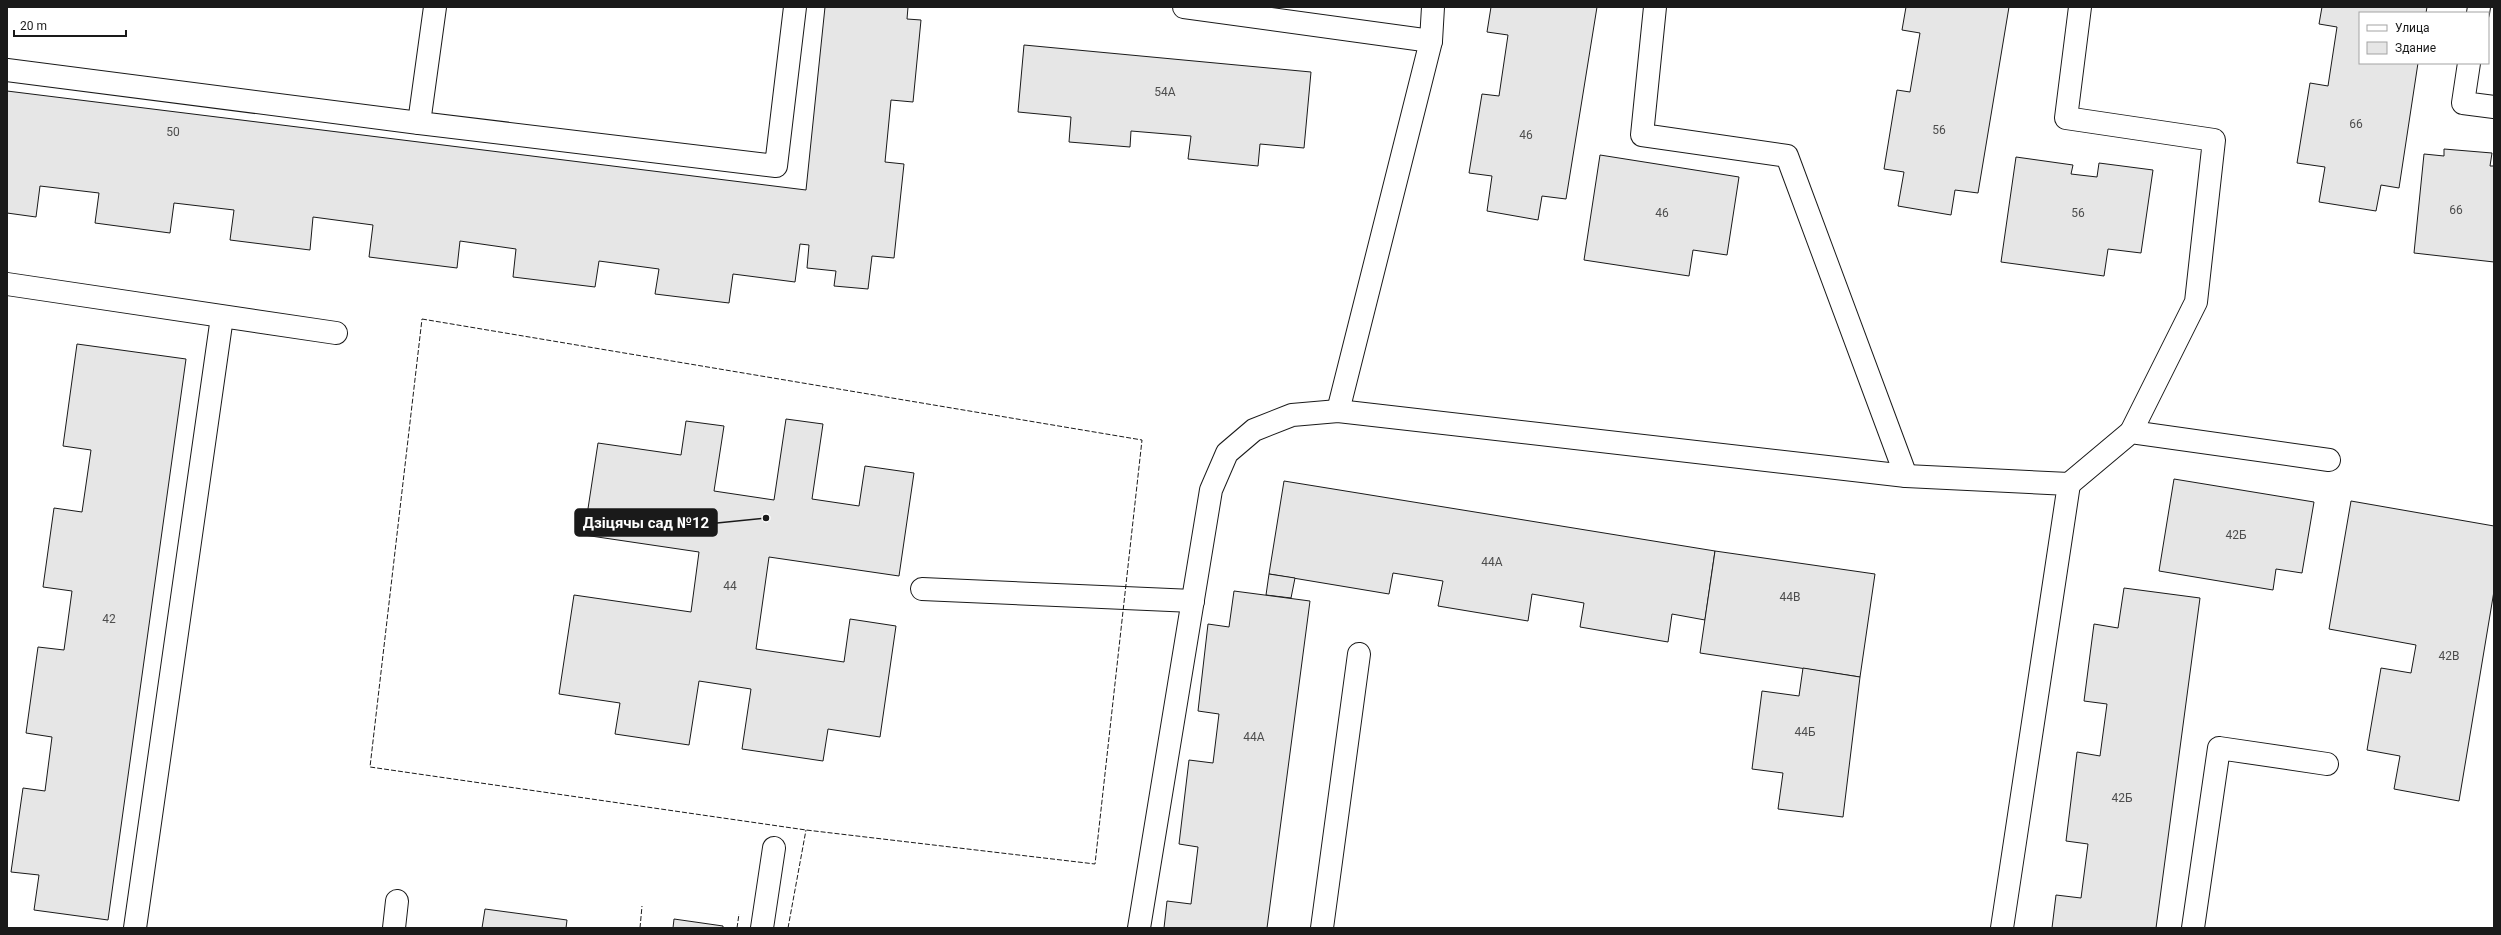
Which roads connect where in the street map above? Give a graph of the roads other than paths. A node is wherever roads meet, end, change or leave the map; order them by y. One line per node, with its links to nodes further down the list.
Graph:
1 (435, 7): 11 (lane)
2 (795, 7): 11 (lane)
3 (1184, 7): 7 (lane)
4 (1434, 7): 7 (lane)
5 (1655, 7): 18 (lane)
6 (2080, 7): 16 (lane)
7 (1431, 41): 15 (lane)
8 (2469, 64): 10 (lane)
9 (7, 70): 11 (lane)
10 (2494, 107)
11 (419, 123)
12 (7, 284): 13 (lane)
13 (222, 317): 14 (lane); 26 (lane)
14 (336, 333)
15 (1338, 411): 18 (lane); 21 (lane)
16 (2131, 432): 17 (lane); 19 (lane)
17 (2329, 460)
18 (1906, 476): 19 (lane)
19 (2069, 484): 31 (lane)
20 (922, 589): 21 (lane)
21 (1193, 601): 29 (lane)
22 (1359, 654): 30 (lane)
23 (2327, 764): 32 (lane)
24 (774, 848): 28 (lane)
25 (397, 901): 27 (lane)
26 (135, 928)
27 (394, 928)
28 (762, 928)
29 (1139, 928)
30 (1322, 928)
31 (2002, 928)
32 (2193, 928)

